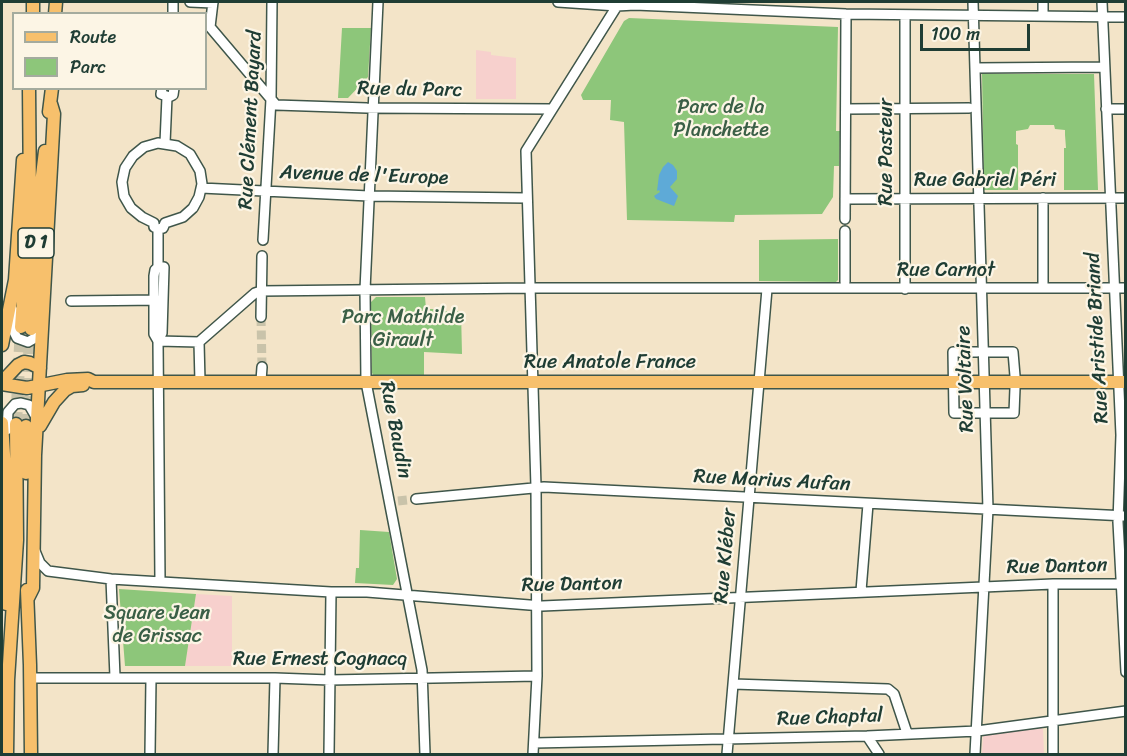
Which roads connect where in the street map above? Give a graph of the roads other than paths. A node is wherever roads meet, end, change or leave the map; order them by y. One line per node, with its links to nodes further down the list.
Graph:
1 (190, 2): 2 (street)
2 (213, 2): 18 (street)
3 (270, 2): 24 (street, Rue Clément Bayard); 24 (street, Rue Clément Bayard)
4 (378, 2): 25 (street, Rue Baudin)
5 (558, 2): 10 (street)
6 (794, 2): 11 (street)
7 (973, 2): 14 (street, Rue Voltaire)
8 (1043, 2): 15 (street)
9 (1102, 2): 16 (street, Rue Aristide Briand)
10 (618, 4): 11 (street); 28 (street)
11 (793, 12): 12 (street)
12 (846, 14): 13 (street); 29 (street)
13 (905, 16): 14 (street); 26 (street, Rue Pasteur)
14 (973, 16): 15 (street); 20 (street, Rue Voltaire)
15 (1043, 16): 16 (street)
16 (1103, 16): 17 (street); 19 (street, Rue Aristide Briand)
17 (1125, 17)
18 (208, 27): 24 (street)
19 (1104, 67): 20 (street); 30 (street, Rue Aristide Briand)
20 (975, 68): 43 (street, Rue Voltaire)
21 (29, 90): 32 (main road, D 1)
22 (52, 90): 63 (main road, D 1)
23 (165, 93): 33 (street)
24 (268, 96): 25 (street, Rue du Parc); 35 (street, Rue Clément Bayard)
25 (374, 108): 28 (street, Rue du Parc); 36 (street, Rue Baudin)
26 (905, 108): 27 (street); 29 (street); 42 (street, Rue Pasteur)
27 (969, 108)
28 (552, 109): 37 (street)
29 (846, 109): 41 (street)
30 (1106, 109): 31 (street); 39 (street, Rue Aristide Briand)
31 (1125, 109)
32 (29, 138): 61 (main road); 63 (main road, D 1)
33 (165, 143): 34 (street); 45 (street)
34 (201, 188): 35 (street, Avenue de l'Europe); 45 (street)
35 (266, 190): 36 (street, Avenue de l'Europe); 47 (street, Rue Clément Bayard)
36 (369, 196): 37 (street, Avenue de l'Europe); 57 (street, Rue Baudin)
37 (526, 198): 50 (street)
38 (1042, 198): 39 (street, Rue Gabriel Péri); 43 (street, Rue Gabriel Péri); 52 (street)
39 (1110, 198): 40 (street, Rue Gabriel Péri); 53 (street, Rue Aristide Briand)
40 (1125, 198)
41 (846, 199): 42 (street, Rue Gabriel Péri); 44 (street)
42 (905, 199): 43 (street, Rue Gabriel Péri); 56 (street, Rue Pasteur)
43 (978, 199): 51 (street, Rue Voltaire)
44 (845, 219)
45 (159, 225): 59 (street)
46 (845, 231): 49 (street)
47 (263, 240)
48 (262, 256): 58 (street)
49 (845, 285): 55 (street, Rue Carnot); 56 (street, Rue Carnot)
50 (530, 288): 55 (street, Rue Carnot); 57 (street, Rue Carnot); 77 (street)
51 (981, 288): 52 (street, Rue Carnot); 56 (street, Rue Carnot); 80 (street, Rue Voltaire)
52 (1043, 288): 53 (street, Rue Carnot)
53 (1114, 288): 54 (street, Rue Carnot); 81 (street, Rue Aristide Briand)
54 (1125, 288)
55 (767, 289): 78 (street, Rue Kléber)
56 (905, 289)
57 (365, 290): 58 (street, Rue Carnot); 73 (street, Rue Baudin)
58 (261, 291): 62 (street); 65 (street)
59 (159, 300): 60 (street); 64 (street)
60 (71, 301)
61 (11, 307): 63 (street); 66 (main road)
62 (261, 317)
63 (31, 330): 70 (main road)
64 (158, 341): 65 (street); 75 (street)
65 (199, 342): 76 (street)
66 (2, 345)
67 (977, 352): 79 (street)
68 (987, 352): 71 (street)
69 (261, 367): 72 (street)
70 (40, 368): 82 (main road); 83 (main road)
71 (1015, 376)
72 (261, 381): 73 (main road, Rue Anatole France); 76 (main road, Rue Anatole France)
73 (366, 381): 77 (main road, Rue Anatole France); 103 (street, Rue Baudin)
74 (94, 382): 75 (main road, Rue Anatole France); 83 (main road); 87 (main road)
75 (157, 382): 76 (main road, Rue Anatole France); 97 (street)
76 (200, 382)
77 (533, 382): 78 (main road, Rue Anatole France); 89 (street)
78 (759, 382): 79 (main road, Rue Anatole France); 90 (street, Rue Kléber)
79 (953, 382): 80 (main road, Rue Anatole France); 85 (street)
80 (984, 382): 81 (main road, Rue Anatole France); 85 (street, Rue Voltaire)
81 (1122, 382): 94 (street, Rue Aristide Briand)
82 (2, 383): 83 (main road)
83 (40, 386): 87 (main road)
84 (1015, 388): 85 (street)
85 (984, 412): 93 (street, Rue Voltaire)
86 (2, 423): 88 (main road)
87 (29, 427): 88 (street); 95 (main road); 105 (main road); 107 (main road)
88 (4, 445): 107 (main road)
89 (536, 487): 90 (street, Rue Marius Aufan); 91 (street, Rue Marius Aufan); 106 (street)
90 (749, 497): 92 (street, Rue Marius Aufan); 104 (street, Rue Kléber)
91 (416, 499)
92 (868, 504): 93 (street, Rue Marius Aufan); 101 (street)
93 (988, 509): 94 (street, Rue Marius Aufan); 100 (street, Rue Voltaire)
94 (1122, 516): 99 (street, Rue Aristide Briand)
95 (34, 548): 96 (street, Rue Danton); 105 (main road)
96 (111, 579): 97 (street, Rue Danton); 110 (street)
97 (159, 581): 102 (street, Rue Danton)
98 (1053, 584): 99 (street, Rue Danton); 100 (street, Rue Danton); 118 (street)
99 (1123, 584): 108 (street, Rue Aristide Briand)
100 (984, 587): 101 (street, Rue Danton); 119 (street, Rue Voltaire)
101 (861, 591): 104 (street, Rue Danton)
102 (331, 592): 103 (street, Rue Danton); 115 (street)
103 (407, 595): 106 (street, Rue Danton); 114 (street, Rue Baudin)
104 (740, 597): 106 (street, Rue Danton); 116 (street, Rue Kléber)
105 (28, 598): 111 (main road)
106 (537, 605): 109 (street)
107 (11, 615): 124 (main road)
108 (1125, 672)
109 (537, 676): 114 (street, Rue Ernest Cognacq); 123 (street)
110 (115, 677): 111 (street, Rue Ernest Cognacq); 112 (street, Rue Ernest Cognacq)
111 (30, 678): 125 (main road)
112 (151, 678): 113 (street, Rue Ernest Cognacq); 126 (street)
113 (275, 678): 115 (street, Rue Ernest Cognacq); 127 (street)
114 (423, 678): 115 (street, Rue Ernest Cognacq); 129 (street, Rue Baudin)
115 (330, 680): 128 (street)
116 (733, 684): 120 (street); 122 (street, Rue Kléber)
117 (1125, 711): 118 (street, Rue Chaptal)
118 (1053, 721): 119 (street, Rue Chaptal); 134 (street)
119 (977, 731): 120 (street, Rue Chaptal); 133 (street, Rue Voltaire)
120 (907, 733): 121 (street, Rue Chaptal)
121 (867, 736): 122 (street, Rue Chaptal); 132 (street)
122 (727, 739): 123 (street, Rue Chaptal); 131 (street, Rue Kléber)
123 (534, 743): 130 (street)
124 (8, 754)
125 (31, 754)
126 (150, 754)
127 (273, 754)
128 (329, 754)
129 (425, 754)
130 (533, 754)
131 (727, 754)
132 (879, 754)
133 (975, 754)
134 (1053, 754)

